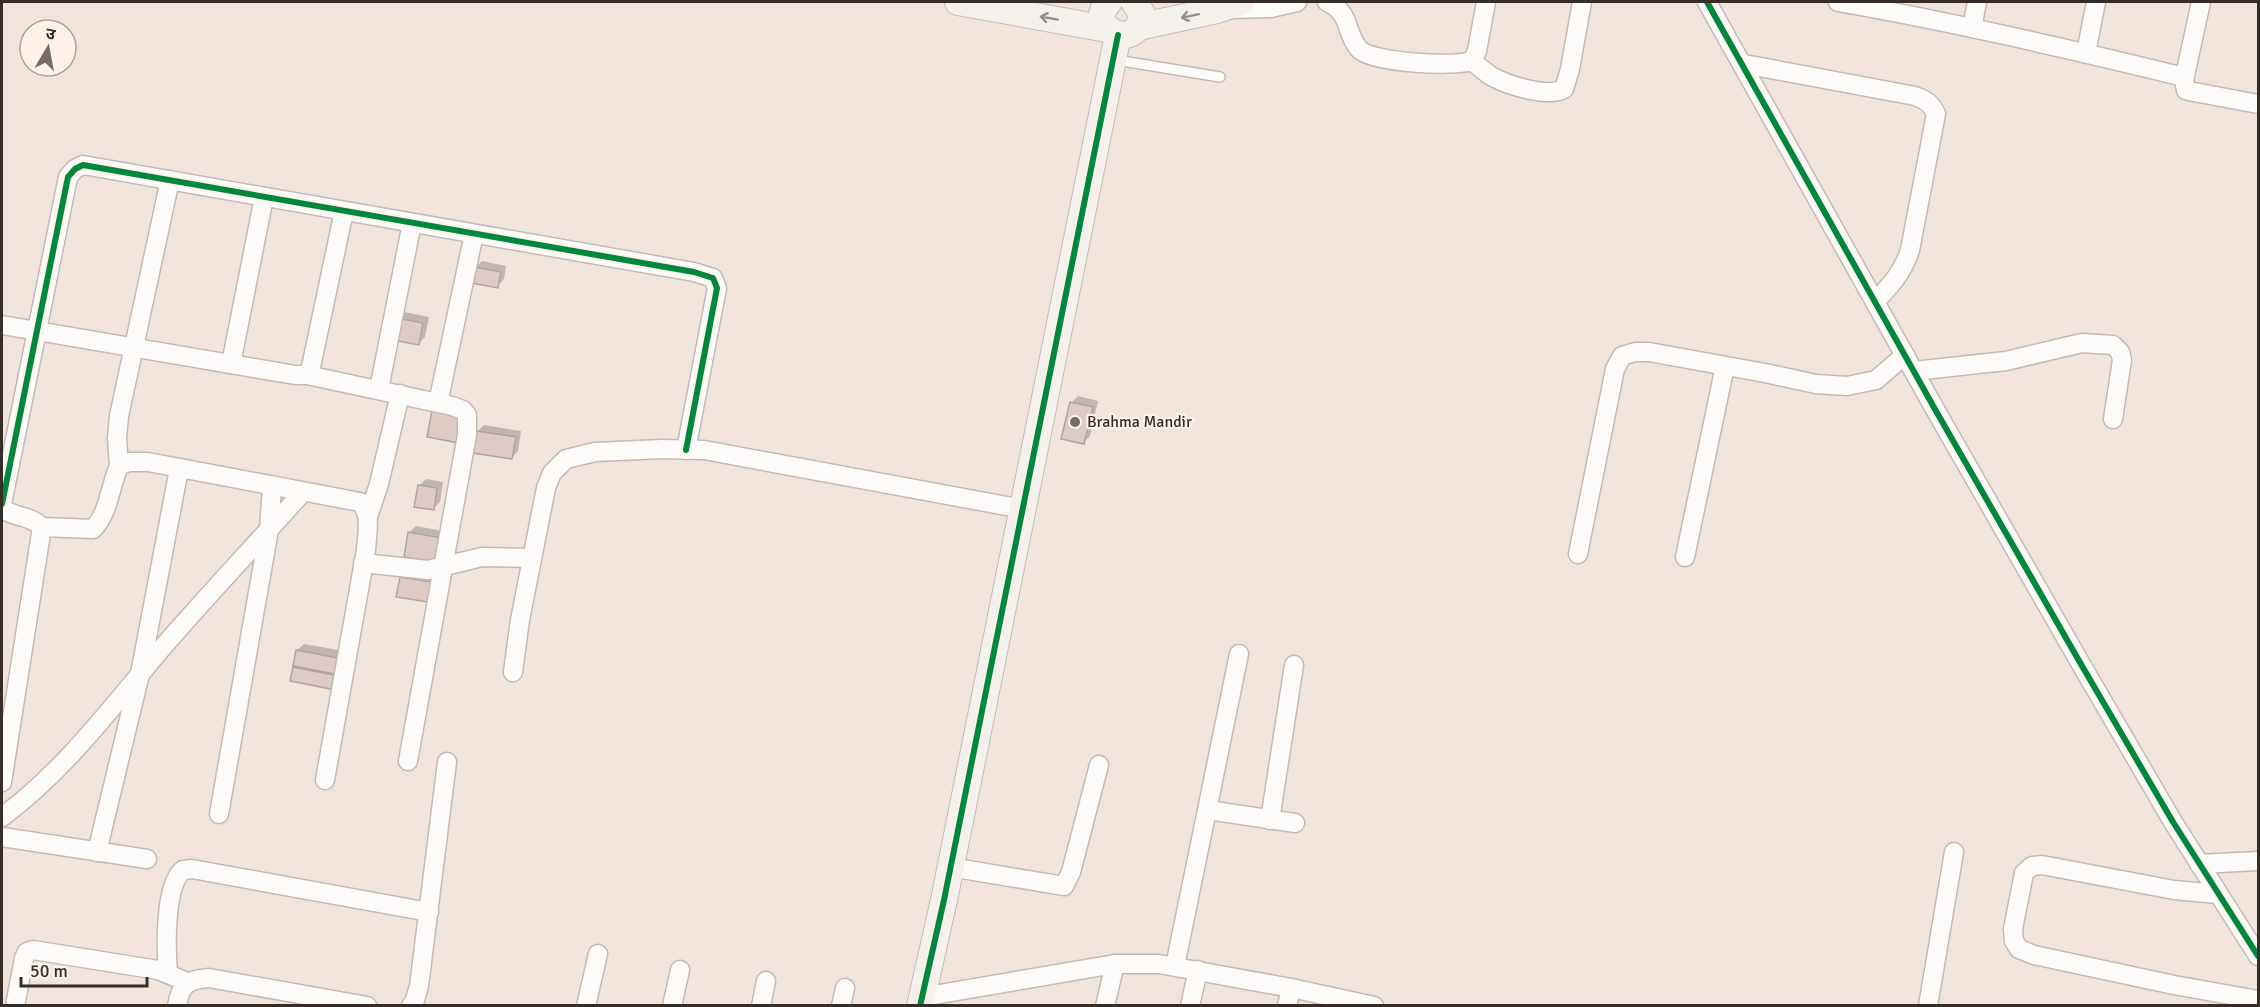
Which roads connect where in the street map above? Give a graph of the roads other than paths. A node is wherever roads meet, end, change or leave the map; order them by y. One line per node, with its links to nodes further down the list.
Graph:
1 (957, 2): 14 (street, one-way to 1)
2 (1109, 2): 14 (street)
3 (1297, 2): 13 (street)
4 (1327, 2): 18 (street)
5 (1486, 2): 18 (street)
6 (1582, 2): 18 (street)
7 (1707, 2): 19 (street)
8 (1838, 2): 12 (street)
9 (1977, 2): 15 (street)
10 (2096, 2): 16 (street)
11 (2201, 2): 21 (street)
12 (1868, 4): 15 (street)
13 (1229, 6): 14 (street, one-way to 14)
14 (1131, 16): 17 (street)
15 (1972, 28): 16 (street)
16 (2086, 53): 21 (street)
17 (1113, 60): 20 (lane); 46 (street)
18 (1472, 61)
19 (1744, 64): 28 (street); 28 (street)
20 (1220, 77)
21 (2184, 80): 22 (street)
22 (2259, 104)
23 (170, 180): 24 (street); 30 (street); 31 (street)
24 (264, 197): 25 (street); 33 (street)
25 (344, 211): 26 (street); 35 (street)
26 (412, 223): 27 (street); 36 (street)
27 (474, 234): 38 (street); 40 (street)
28 (1875, 302): 32 (street)
29 (2, 325): 30 (street)
30 (37, 331): 31 (street); 45 (street)
31 (135, 348): 33 (street); 41 (street)
32 (1909, 363): 34 (street); 39 (street); 75 (street)
33 (231, 364): 35 (street)
34 (1725, 366): 50 (street); 51 (street)
35 (307, 375): 36 (street)
36 (380, 389): 37 (street)
37 (400, 394): 38 (street); 47 (street)
38 (438, 403): 54 (street)
39 (2113, 419)
40 (686, 450): 46 (street); 52 (street)
41 (119, 466): 42 (street); 48 (street)
42 (179, 469): 43 (street); 58 (street)
43 (272, 486): 44 (street); 49 (street)
44 (303, 492): 47 (street); 49 (street)
45 (2, 507): 48 (street)
46 (1023, 509): 76 (street)
47 (368, 517): 53 (street)
48 (42, 527): 59 (street)
49 (269, 530): 58 (street); 66 (street)
50 (1578, 554)
51 (1685, 557)
52 (532, 558): 54 (street); 57 (street)
53 (363, 563): 54 (street); 63 (street)
54 (443, 568): 60 (street)
55 (1239, 654): 65 (street)
56 (1294, 665): 68 (street)
57 (513, 672)
58 (140, 674): 67 (street); 71 (street)
59 (5, 739): 64 (street)
60 (408, 761)
61 (447, 762): 78 (street)
62 (1099, 765): 76 (street)
63 (325, 780)
64 (2, 782)
65 (1208, 810): 68 (street); 82 (street)
66 (219, 814)
67 (2, 817)
68 (1270, 820): 69 (street)
69 (1295, 824)
70 (2, 837): 71 (street)
71 (98, 852): 73 (street)
72 (1954, 852): 103 (street)
73 (147, 859)
74 (2259, 861): 75 (street)
75 (2199, 864): 77 (street)
76 (950, 867): 91 (street)
77 (2218, 894): 80 (street); 90 (street)
78 (429, 912): 85 (street); 95 (street)
79 (598, 954): 96 (street)
80 (2259, 956)
81 (1114, 964): 82 (street); 91 (street); 100 (street)
82 (1175, 966): 84 (street)
83 (680, 970): 97 (street)
84 (1198, 970): 89 (street); 101 (street)
85 (168, 973): 87 (street); 92 (street)
86 (766, 981): 98 (street)
87 (187, 982): 93 (street); 94 (street)
88 (845, 987): 99 (street)
89 (1289, 997): 102 (street)
90 (2259, 1000)
91 (921, 1001)
92 (15, 1005)
93 (177, 1005)
94 (367, 1005)
95 (411, 1005)
96 (586, 1005)
97 (672, 1005)
98 (761, 1005)
99 (841, 1005)
100 (1105, 1005)
101 (1191, 1005)
102 (1374, 1005)
103 (1928, 1005)

